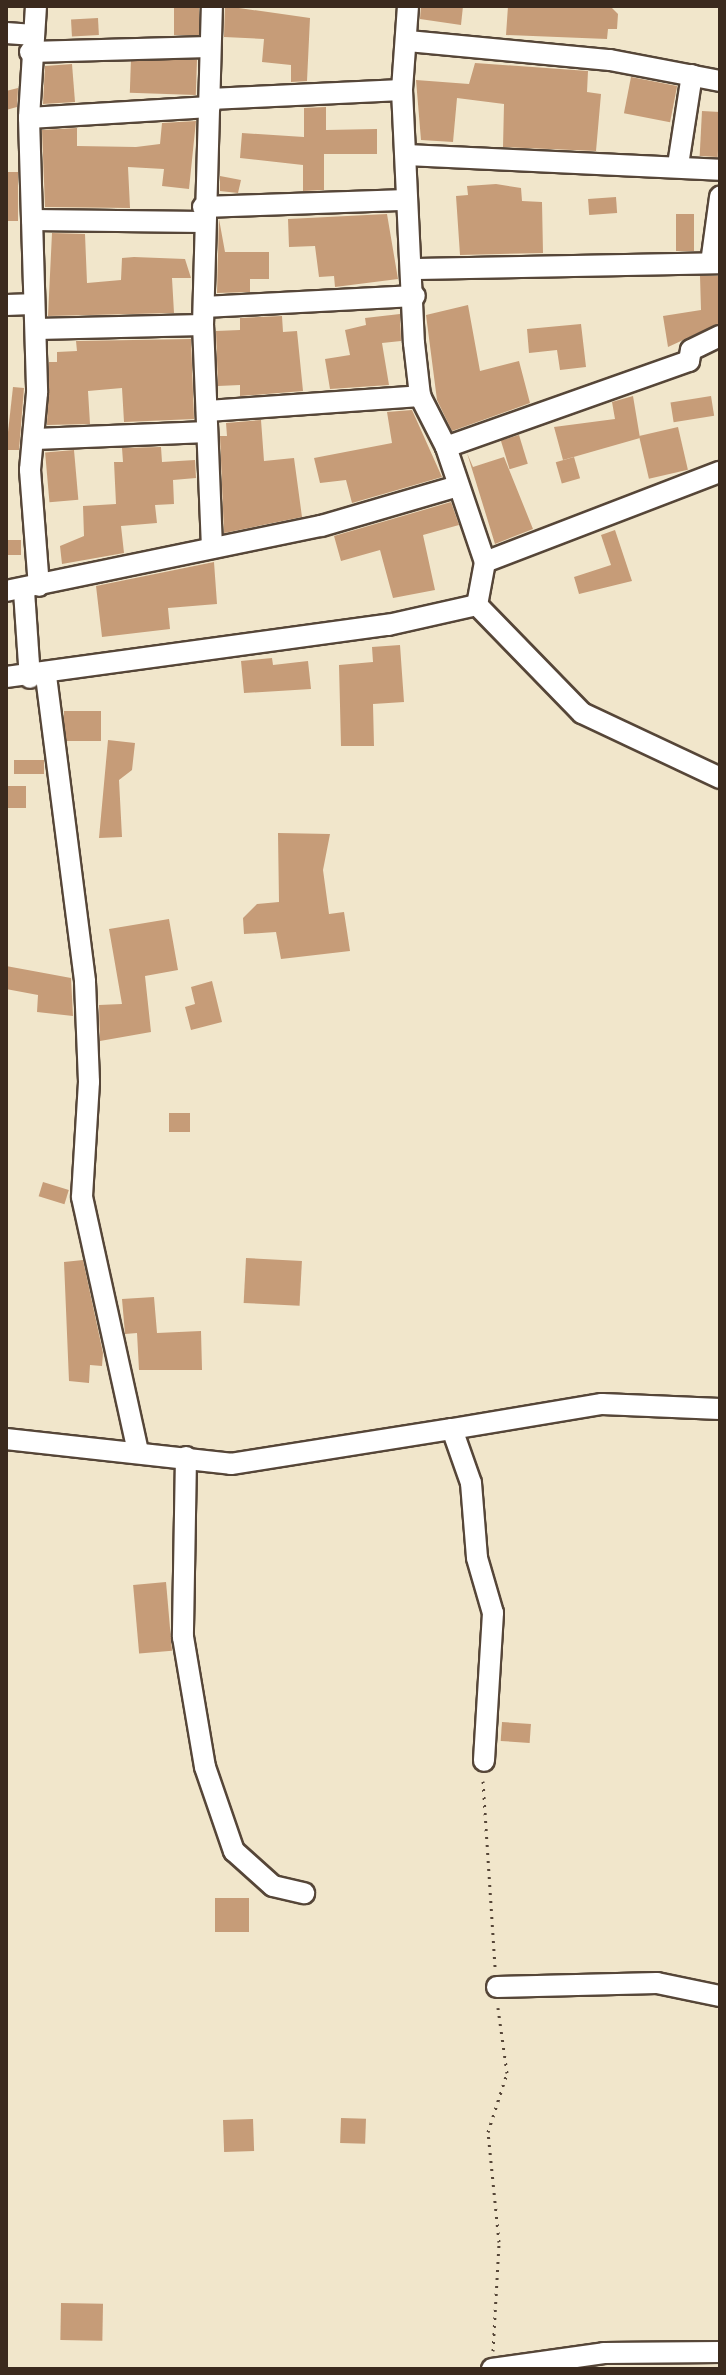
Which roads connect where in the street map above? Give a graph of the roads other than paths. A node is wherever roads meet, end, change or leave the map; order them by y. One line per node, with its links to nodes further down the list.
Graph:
1 (36, 6): 6 (street)
2 (212, 6): 7 (street)
3 (408, 6): 5 (street)
4 (6, 33): 6 (street)
5 (408, 41): 8 (street); 10 (street)
6 (32, 43): 7 (street); 12 (street)
7 (209, 47): 11 (street)
8 (692, 75): 9 (street); 14 (street)
9 (720, 81)
10 (402, 90): 11 (street); 13 (street)
11 (210, 103): 12 (street); 18 (street)
12 (29, 118): 19 (street)
13 (406, 155): 14 (street); 17 (street)
14 (678, 165): 15 (street)
15 (720, 170)
16 (720, 197): 20 (street)
17 (407, 200): 18 (street); 21 (street)
18 (203, 215): 19 (street); 25 (street)
19 (32, 220): 23 (street)
20 (715, 263): 21 (street)
21 (414, 269): 22 (street)
22 (415, 296): 25 (street); 28 (street)
23 (31, 304): 24 (street); 26 (street)
24 (6, 305)
25 (203, 316): 26 (street); 29 (street)
26 (37, 329): 31 (street)
27 (720, 336): 32 (street)
28 (420, 396): 29 (street); 32 (street)
29 (207, 411): 30 (street)
30 (204, 432): 31 (street); 35 (street)
31 (33, 439): 37 (street)
32 (446, 447): 34 (street)
33 (720, 472): 36 (street)
34 (458, 486): 35 (street); 36 (street)
35 (212, 548): 37 (street)
36 (485, 562): 38 (street)
37 (23, 589): 40 (street)
38 (477, 605): 40 (street); 41 (street)
39 (6, 677): 40 (street)
40 (38, 677): 45 (street)
41 (720, 778)
42 (720, 1409): 43 (street)
43 (452, 1429): 46 (street); 47 (street)
44 (6, 1439): 45 (street)
45 (138, 1451): 46 (street)
46 (186, 1457): 48 (street)
47 (484, 1761)
48 (304, 1893)
49 (497, 1987): 50 (street)
50 (720, 1996)
51 (720, 2352): 52 (street)
52 (493, 2361)

